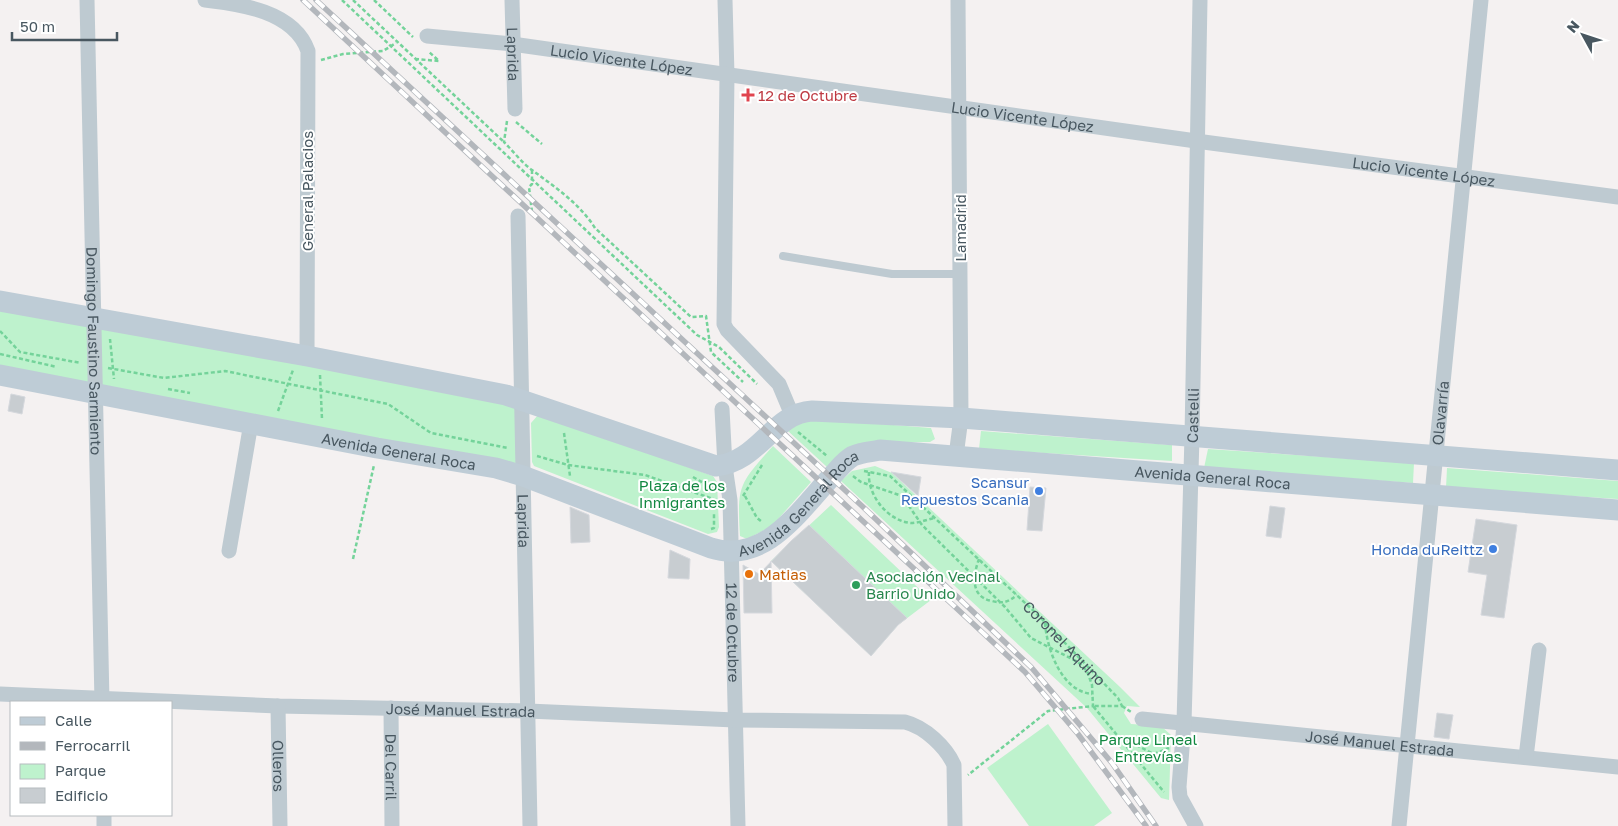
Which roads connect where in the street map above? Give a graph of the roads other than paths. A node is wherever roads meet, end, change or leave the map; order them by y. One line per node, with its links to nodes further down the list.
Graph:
1 (88, 0): 20 (street, Domingo Faustino Sarmiento)
2 (205, 0): 21 (street, General Palacios)
3 (512, 0): 9 (street, Laprida)
4 (725, 0): 10 (street)
5 (958, 0): 11 (street, Lamadrid)
6 (1200, 0): 13 (street, Castelli)
7 (1481, 0): 14 (street, Olavarría)
8 (423, 42): 9 (street, Lucio Vicente López)
9 (512, 44): 10 (street, Lucio Vicente López); 12 (street, Laprida)
10 (727, 75): 11 (street, Lucio Vicente López); 26 (street)
11 (960, 106): 13 (street, Lucio Vicente López); 18 (street, Lamadrid)
12 (512, 114)
13 (1196, 140): 14 (street, Lucio Vicente López); 29 (street, Castelli)
14 (1464, 176): 15 (street, Lucio Vicente López); 30 (street, Olavarría)
15 (1618, 197)
16 (525, 215): 24 (street, Laprida)
17 (783, 256): 18 (lane)
18 (960, 274): 27 (street, Lamadrid)
19 (0, 301): 20 (main road)
20 (95, 319): 21 (main road); 23 (street, Domingo Faustino Sarmiento)
21 (316, 369): 24 (main road)
22 (0, 374): 23 (main road, Avenida General Roca)
23 (95, 393): 28 (main road, Avenida General Roca); 42 (street, Domingo Faustino Sarmiento)
24 (523, 400): 32 (main road); 33 (street, Laprida)
25 (722, 408): 32 (street, 12 de Octubre)
26 (789, 417): 27 (main road); 32 (main road)
27 (961, 418): 29 (main road); 31 (street, Lamadrid)
28 (251, 423): 33 (main road, Avenida General Roca); 38 (street)
29 (1192, 436): 30 (main road); 35 (street, Castelli)
30 (1434, 455): 34 (main road); 36 (street, Olavarría)
31 (956, 456): 35 (main road, Avenida General Roca); 39 (main road, Avenida General Roca)
32 (725, 466): 39 (street, 12 de Octubre)
33 (530, 470): 39 (main road, Avenida General Roca); 47 (street, Laprida)
34 (1618, 470)
35 (1189, 476): 36 (main road, Avenida General Roca); 50 (street, Castelli)
36 (1431, 496): 37 (main road, Avenida General Roca); 51 (street, Olavarría)
37 (1618, 510)
38 (229, 551)
39 (730, 553): 49 (street, 12 de Octubre)
40 (1539, 650): 52 (street)
41 (0, 694): 42 (street, José Manuel Estrada)
42 (102, 700): 43 (street, José Manuel Estrada)
43 (131, 701)
44 (172, 702): 45 (street, José Manuel Estrada)
45 (278, 706): 46 (street, José Manuel Estrada); 54 (street, Olleros)
46 (391, 708): 47 (street, José Manuel Estrada); 55 (street, Del Carril)
47 (528, 711): 49 (street, José Manuel Estrada); 56 (street, Laprida)
48 (1142, 719): 50 (street, José Manuel Estrada)
49 (735, 720): 57 (street, 12 de Octubre); 58 (street, José Manuel Estrada)
50 (1184, 723): 51 (street, José Manuel Estrada); 59 (street, Castelli)
51 (1408, 744): 52 (street, José Manuel Estrada); 60 (street, Olavarría)
52 (1526, 757): 53 (street, José Manuel Estrada)
53 (1618, 767)
54 (280, 826)
55 (392, 826)
56 (530, 826)
57 (738, 826)
58 (955, 826)
59 (1196, 826)
60 (1399, 826)

